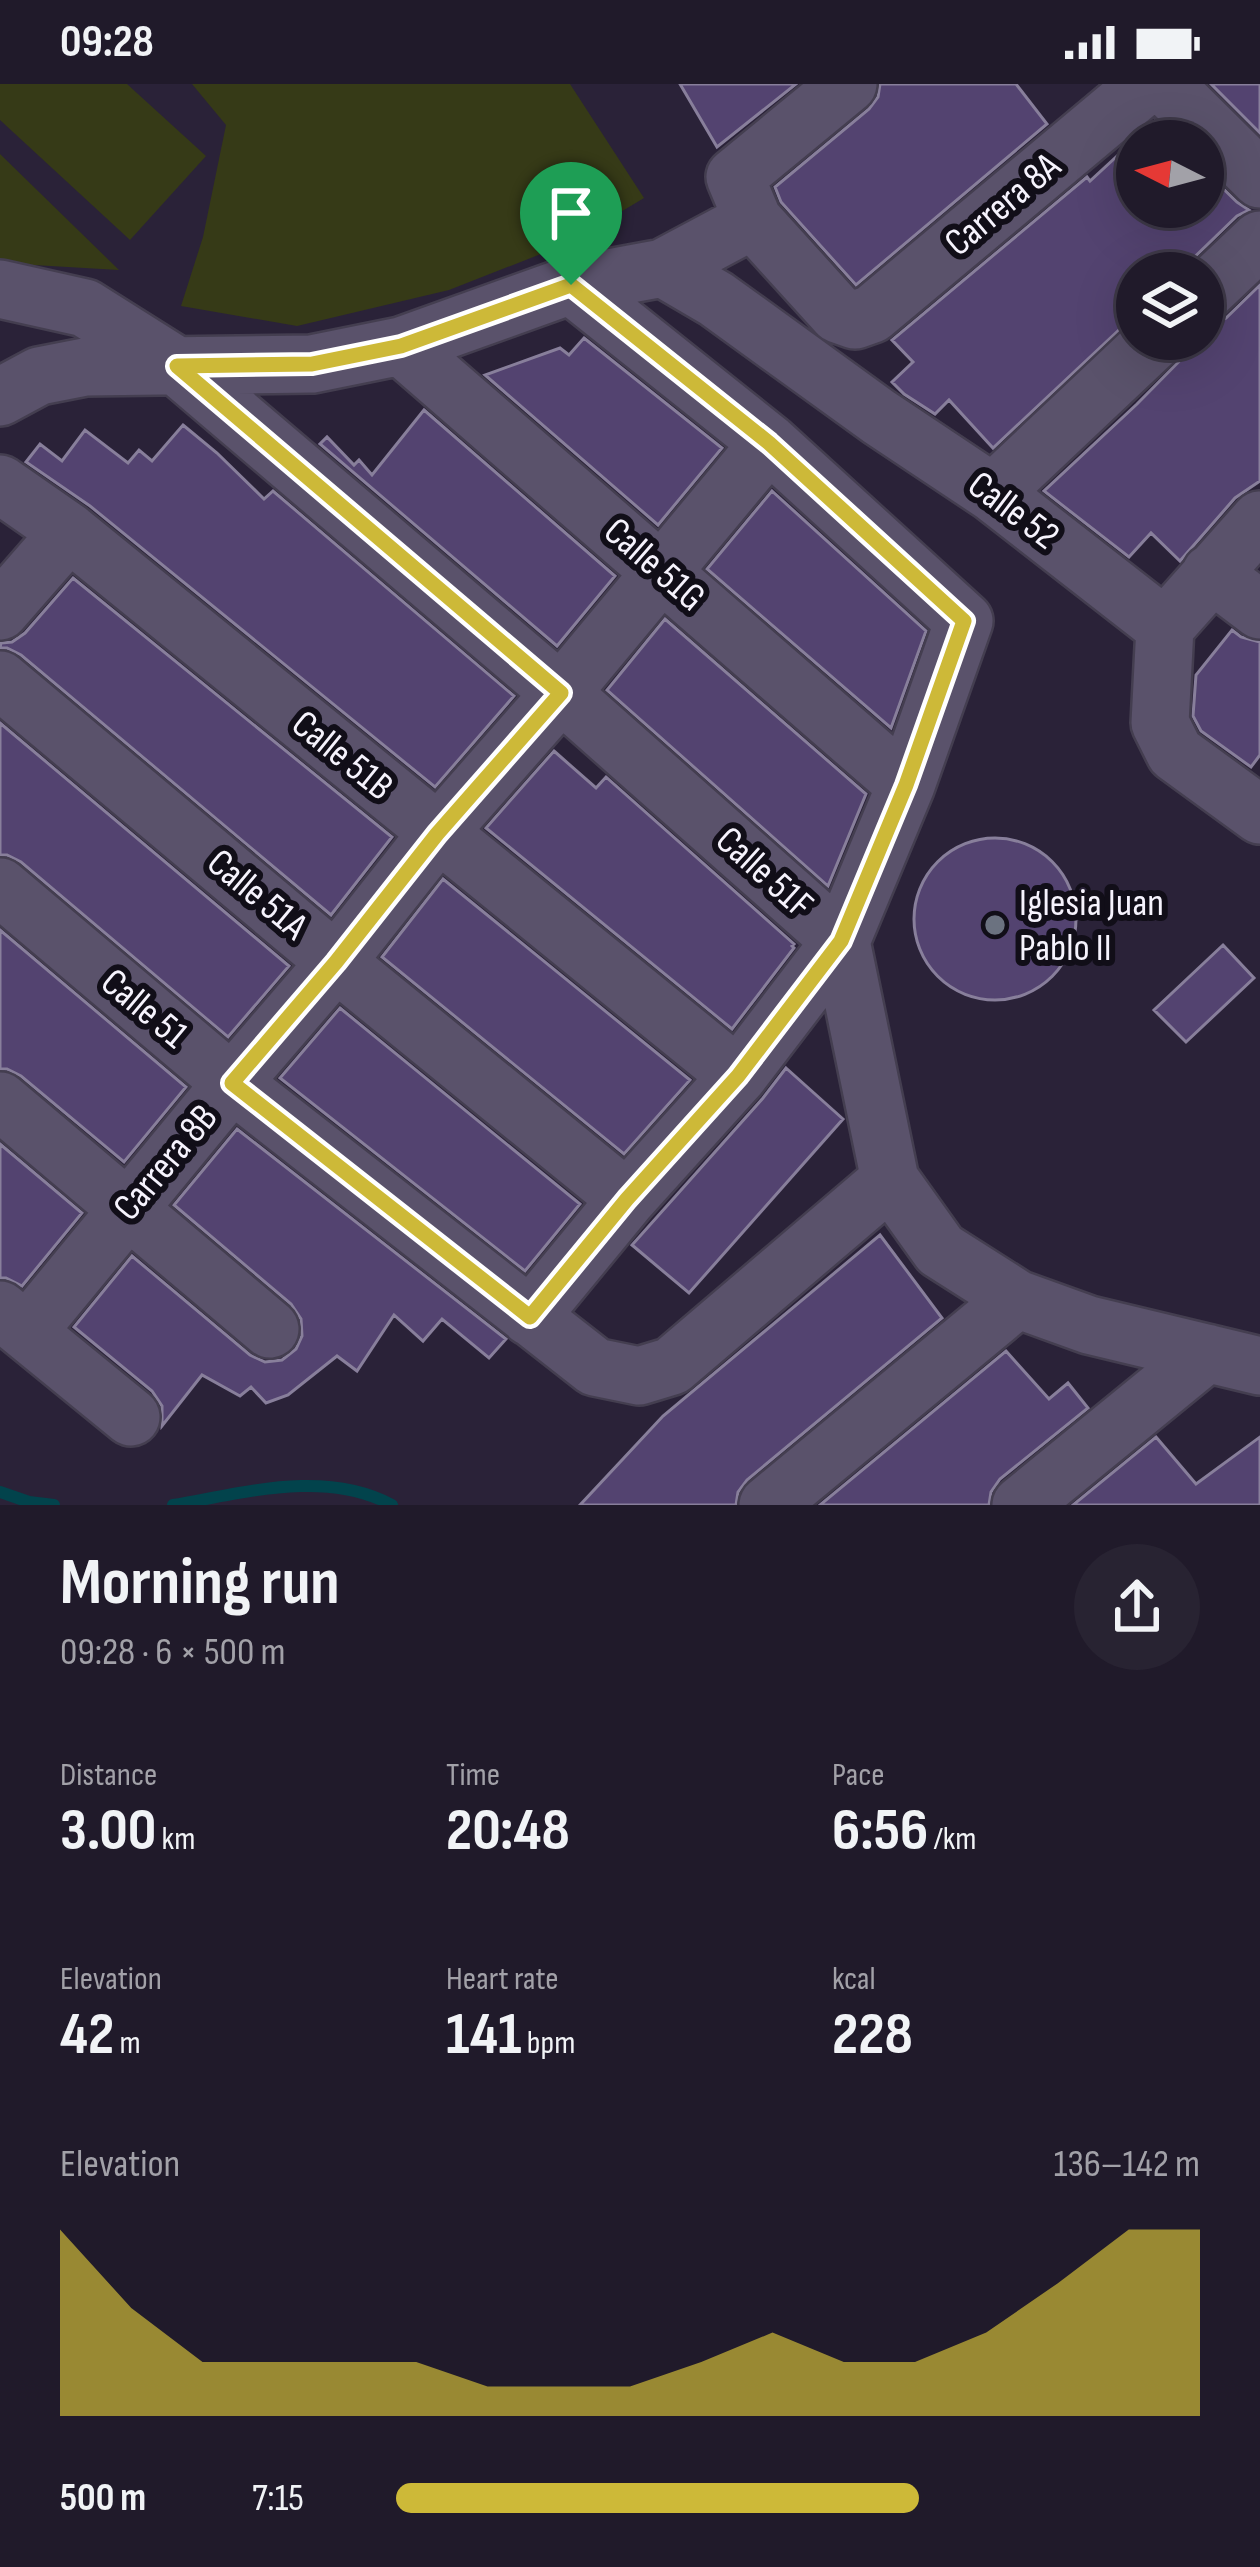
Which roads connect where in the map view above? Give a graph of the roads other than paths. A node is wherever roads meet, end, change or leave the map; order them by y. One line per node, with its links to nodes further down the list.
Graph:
1 (848, 84): 5 (street)
2 (1147, 84): 5 (street, Carrera 8A)
3 (1164, 84): 4 (street)
4 (1260, 178)
5 (744, 199): 7 (street)
6 (1260, 240): 8 (street)
7 (663, 268): 9 (street); 17 (street, Calle 52)
8 (1224, 274)
9 (571, 285): 11 (street); 15 (street)
10 (0, 290): 13 (street)
11 (401, 346): 13 (street); 20 (street, Calle 51G)
12 (1134, 360): 17 (street)
13 (177, 366): 14 (street); 26 (street, Calle 51F)
14 (0, 398)
15 (769, 443): 20 (street, Carrera 8B); 27 (street)
16 (0, 484): 19 (street, Calle 51B)
17 (993, 493): 24 (street, Calle 52)
18 (1260, 520): 21 (street)
19 (69, 532): 23 (street); 29 (street, Calle 51B)
20 (660, 571): 26 (street, Carrera 8B); 27 (street, Calle 51G)
21 (1211, 573): 22 (street); 24 (street)
22 (1260, 610)
23 (0, 611)
24 (1165, 626): 28 (street)
25 (0, 680): 32 (street, Calle 51A)
26 (561, 693): 29 (street, Carrera 8B); 31 (street, Calle 51F)
27 (906, 785): 31 (street)
28 (1260, 815)
29 (437, 834): 32 (street, Carrera 8B); 33 (street, Calle 51B)
30 (0, 887): 34 (street, Calle 51)
31 (841, 941): 33 (street); 36 (street, Calle 51F)
32 (336, 962): 34 (street, Carrera 8B); 37 (street, Calle 51A)
33 (738, 1076): 37 (street)
34 (232, 1083): 38 (street, Carrera 8B); 40 (street, Calle 51)
35 (0, 1101): 38 (street)
36 (890, 1180): 39 (street, Calle 51F); 40 (street, Calle 51)
37 (627, 1199): 40 (street)
38 (127, 1210): 41 (street, Carrera 8B); 42 (street)
39 (1017, 1299): 43 (street, Calle 51F); 45 (street)
40 (530, 1317)
41 (14, 1321): 44 (street)
42 (270, 1329)
43 (1234, 1359): 46 (street)
44 (131, 1417)
45 (768, 1505)
46 (1022, 1505)

